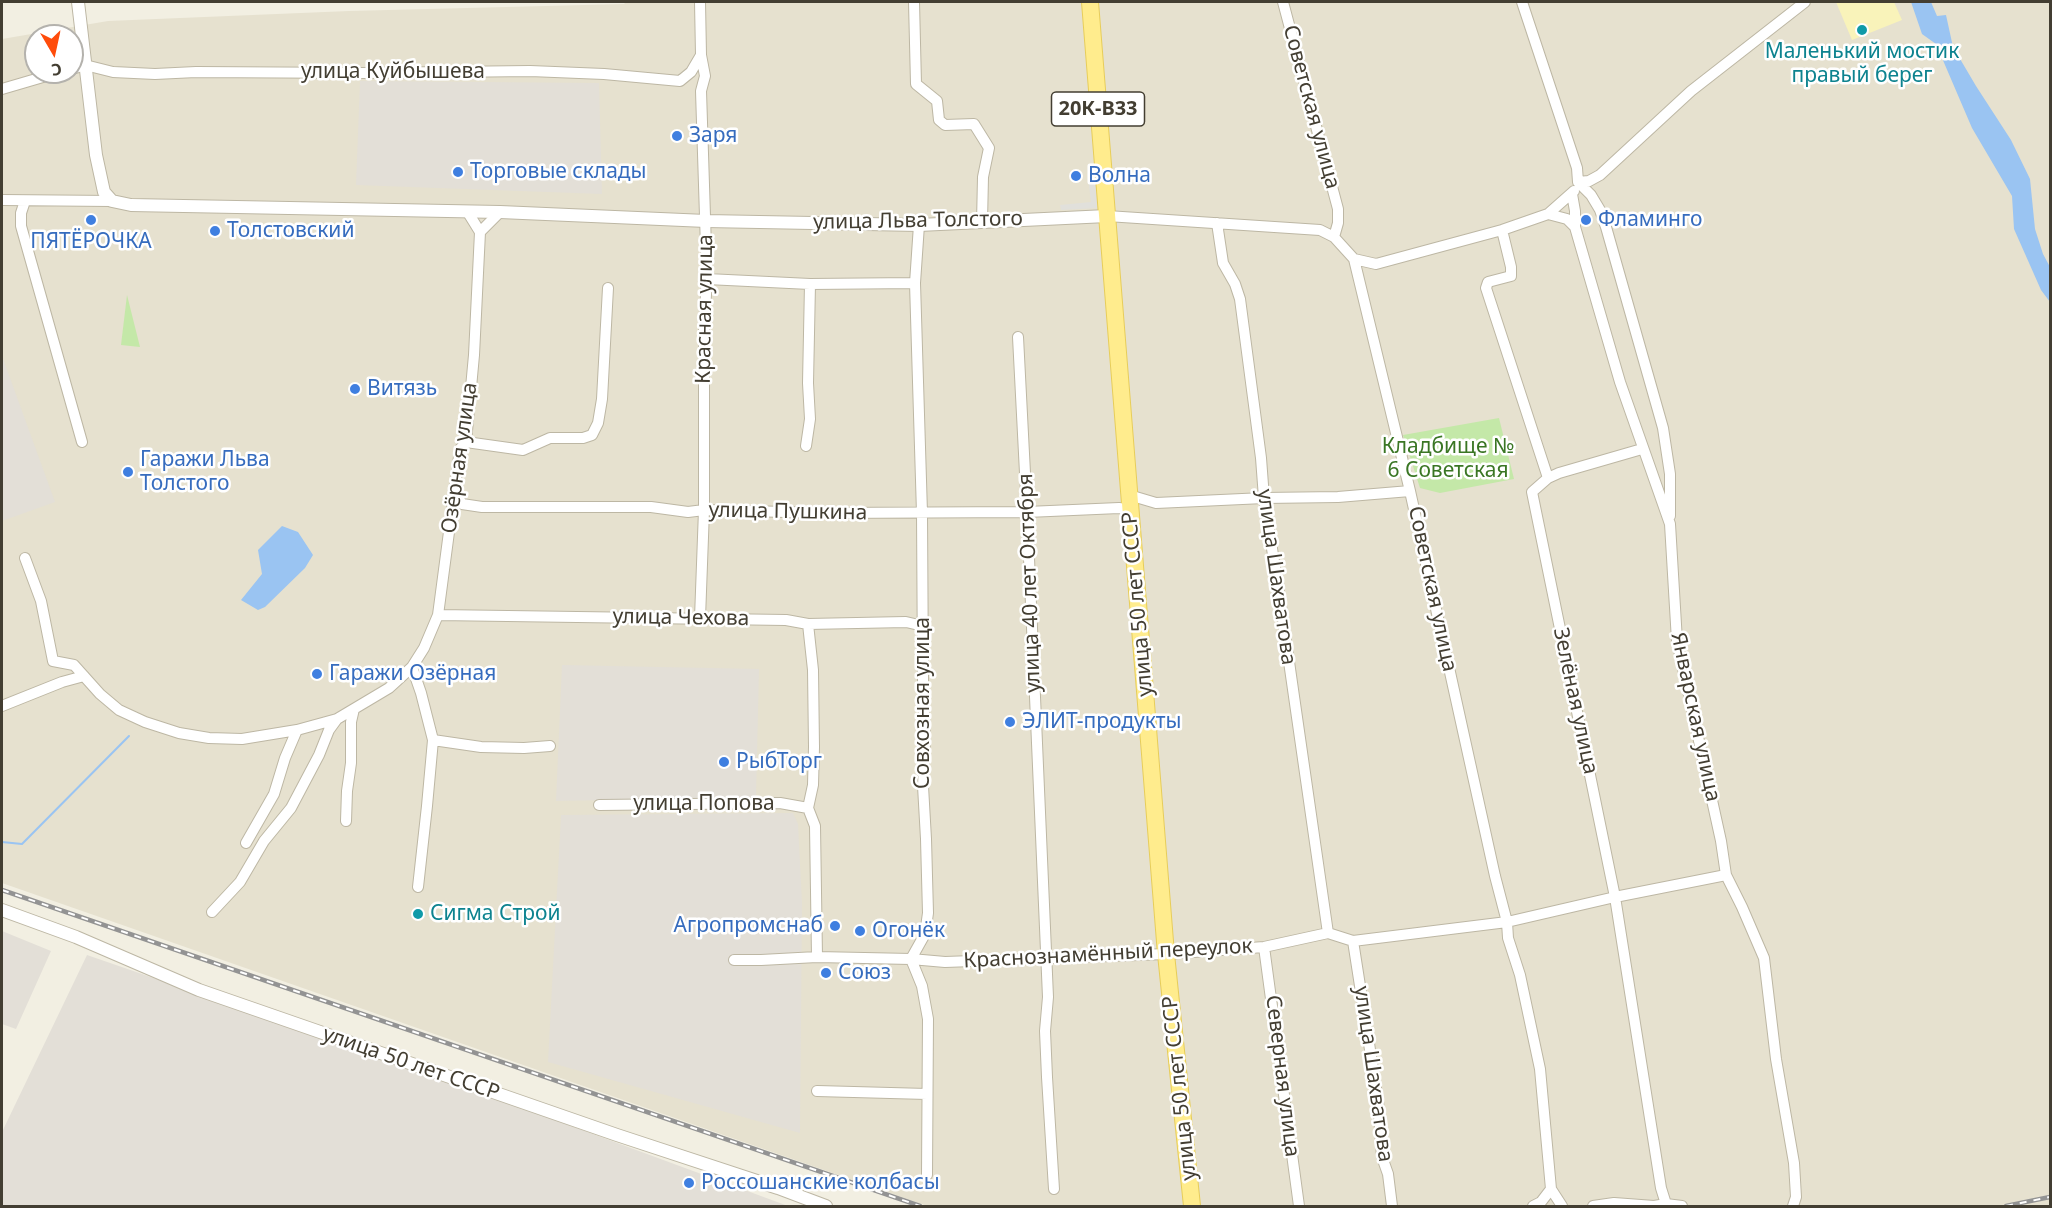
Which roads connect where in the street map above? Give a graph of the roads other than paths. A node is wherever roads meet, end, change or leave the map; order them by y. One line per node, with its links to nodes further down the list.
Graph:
1 (78, 2): 9 (street)
2 (700, 2): 8 (street, Красная улица)
3 (914, 2): 22 (street)
4 (1090, 2): 20 (main road, улица 50 лет СССР / 20К-В33)
5 (1283, 2): 28 (street, Советская улица)
6 (1522, 2): 12 (street)
7 (1805, 2): 12 (street)
8 (701, 55): 9 (street, улица Куйбышева); 21 (street, Красная улица)
9 (85, 65): 16 (street)
10 (24, 83): 11 (street)
11 (2, 89)
12 (1578, 182): 13 (street); 47 (street)
13 (1572, 194): 19 (street); 25 (street, Январская улица)
14 (2, 200): 15 (street, улица Льва Толстого)
15 (25, 201): 16 (street, улица Льва Толстого); 35 (street)
16 (112, 201): 17 (street, улица Льва Толстого)
17 (467, 211): 18 (street, улица Льва Толстого); 27 (street)
18 (500, 212): 21 (street, улица Льва Толстого); 27 (street)
19 (1548, 214): 25 (street); 26 (street)
20 (1107, 216): 22 (street, улица Льва Толстого); 23 (street, улица Льва Толстого); 43 (main road, улица 50 лет СССР / 20К-В33)
21 (706, 221): 24 (street, улица Льва Толстого); 30 (street, Красная улица)
22 (982, 222): 24 (street, улица Льва Толстого)
23 (1217, 223): 28 (street, улица Льва Толстого); 42 (street, улица Шахватова)
24 (919, 225): 31 (street, Совхозная улица)
25 (1575, 227): 38 (street, Январская улица)
26 (1503, 230): 29 (street); 39 (street)
27 (480, 232): 36 (street, Озёрная улица)
28 (1334, 237): 29 (street, Советская улица)
29 (1354, 259): 41 (street, Советская улица)
30 (707, 279): 32 (street); 44 (street, Красная улица)
31 (915, 283): 32 (street); 46 (street, Совхозная улица)
32 (810, 284): 37 (street)
33 (608, 288): 36 (street)
34 (1018, 337): 45 (street, улица 40 лет Октября)
35 (82, 442)
36 (466, 442): 40 (street, Озёрная улица)
37 (806, 446)
38 (1642, 449): 39 (street); 47 (street, Январская улица)
39 (1548, 478): 67 (street, Зелёная улица)
40 (454, 490): 44 (street, улица Пушкина); 49 (street, Озёрная улица)
41 (1410, 491): 42 (street, улица Пушкина); 70 (street, Советская улица)
42 (1264, 498): 43 (street, улица Пушкина); 71 (street, улица Шахватова)
43 (1130, 503): 45 (street, улица Пушкина); 74 (main road, улица 50 лет СССР / 20К-В33)
44 (704, 510): 46 (street, улица Пушкина); 50 (street, Красная улица)
45 (1027, 512): 46 (street, улица Пушкина); 77 (street, улица 40 лет Октября)
46 (922, 513): 52 (street, Совхозная улица)
47 (1670, 524): 65 (street, Январская улица)
48 (25, 558): 54 (street)
49 (438, 615): 50 (street, улица Чехова); 53 (street, Озёрная улица)
50 (700, 618): 51 (street, улица Чехова)
51 (808, 624): 52 (street, улица Чехова); 62 (street)
52 (923, 626): 76 (street, Совхозная улица)
53 (412, 667): 56 (street, Озёрная улица); 59 (street)
54 (84, 676): 55 (street); 58 (street)
55 (2, 706)
56 (354, 709): 57 (street, Озёрная улица); 63 (street)
57 (337, 719): 58 (street, Озёрная улица); 69 (street)
58 (297, 730): 64 (street)
59 (433, 740): 60 (street); 66 (street)
60 (550, 746)
61 (598, 805): 62 (street, улица Попова)
62 (808, 808): 75 (street)
63 (346, 821)
64 (246, 843)
65 (1726, 875): 67 (street); 93 (street, Январская улица)
66 (418, 887)
67 (1616, 897): 70 (street); 84 (street, Зелёная улица)
68 (2, 910): 85 (street, улица 50 лет СССР)
69 (212, 912)
70 (1507, 922): 72 (street); 83 (street, Советская улица)
71 (1328, 933): 72 (street); 73 (street, Краснознамённый переулок)
72 (1353, 941): 88 (street, улица Шахватова)
73 (1264, 947): 74 (street, Краснознамённый переулок); 87 (street, Северная улица)
74 (1166, 954): 77 (street, Краснознамённый переулок); 86 (main road, улица 50 лет СССР / 20К-В33)
75 (817, 957): 76 (street, Краснознамённый переулок); 78 (street, Краснознамённый переулок)
76 (911, 958): 77 (street, Краснознамённый переулок); 80 (street)
77 (1045, 959): 82 (street, улица 40 лет Октября)
78 (735, 960)
79 (817, 1091): 80 (street)
80 (927, 1094): 81 (street)
81 (927, 1175)
82 (1054, 1189)
83 (1551, 1189): 89 (street); 90 (street)
84 (1666, 1204): 91 (street); 92 (street)
85 (826, 1206)
86 (1192, 1206)
87 (1299, 1206)
88 (1392, 1206)
89 (1533, 1206)
90 (1562, 1206)
91 (1593, 1206)
92 (1682, 1206)
93 (1793, 1206)

